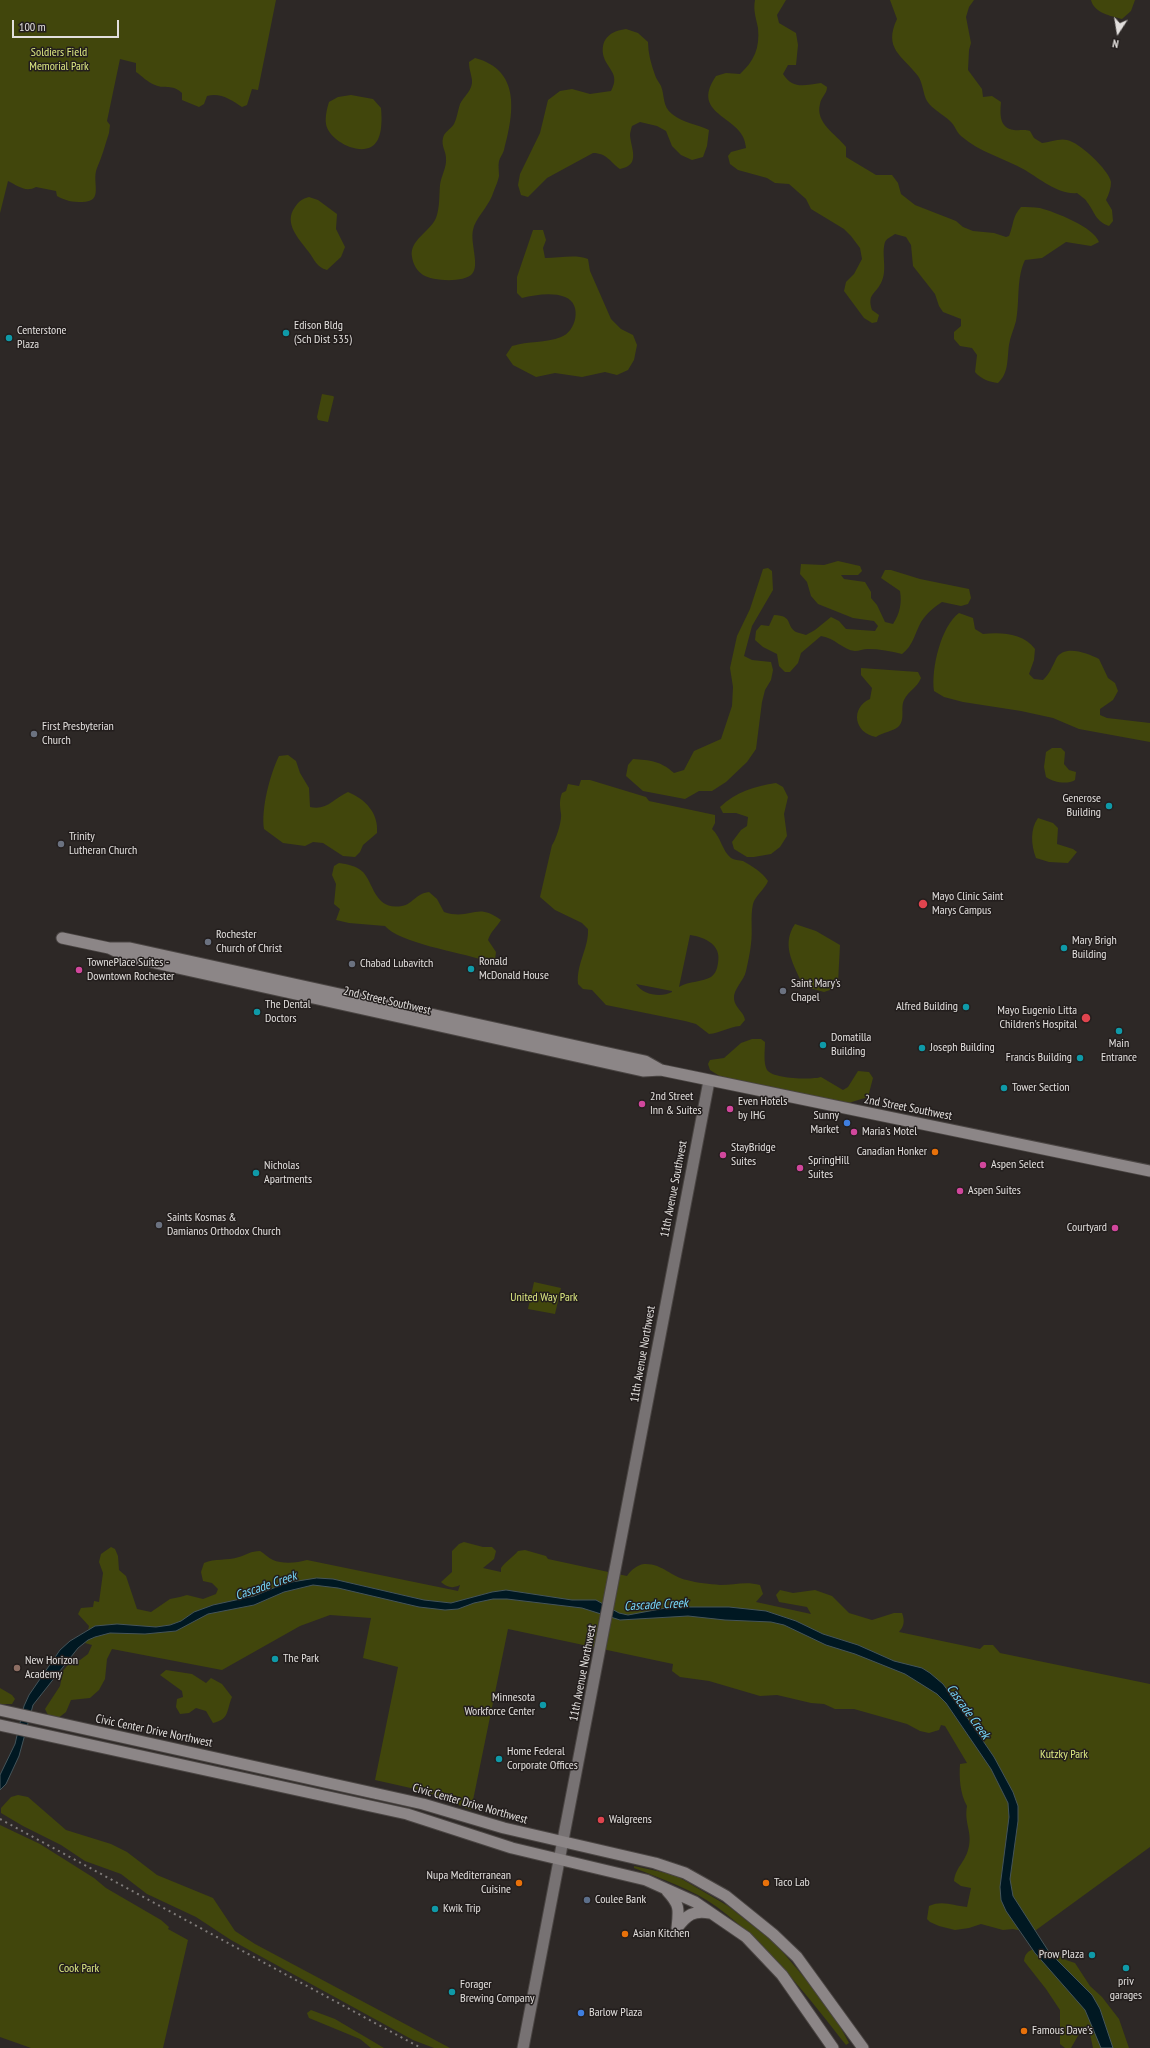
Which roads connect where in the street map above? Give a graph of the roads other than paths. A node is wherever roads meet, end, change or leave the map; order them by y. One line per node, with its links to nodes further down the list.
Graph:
1 (62, 938): 2 (main road, 2nd Street Southwest)
2 (709, 1081): 3 (main road, 2nd Street Southwest); 4 (main road, 11th Avenue Southwest)
3 (1150, 1171)
4 (666, 1302): 7 (main road, 11th Avenue Northwest)
5 (2, 1710): 7 (main road, Civic Center Drive Northwest)
6 (1, 1725): 8 (main road)
7 (563, 1843): 8 (main road, 11th Avenue Northwest); 13 (main road, Civic Center Drive Northwest)
8 (560, 1859): 9 (main road); 11 (main road, 11th Avenue Northwest)
9 (663, 1887): 10 (main road); 10 (main road)
10 (713, 1913): 12 (main road)
11 (524, 2048)
12 (833, 2048)
13 (863, 2048)

